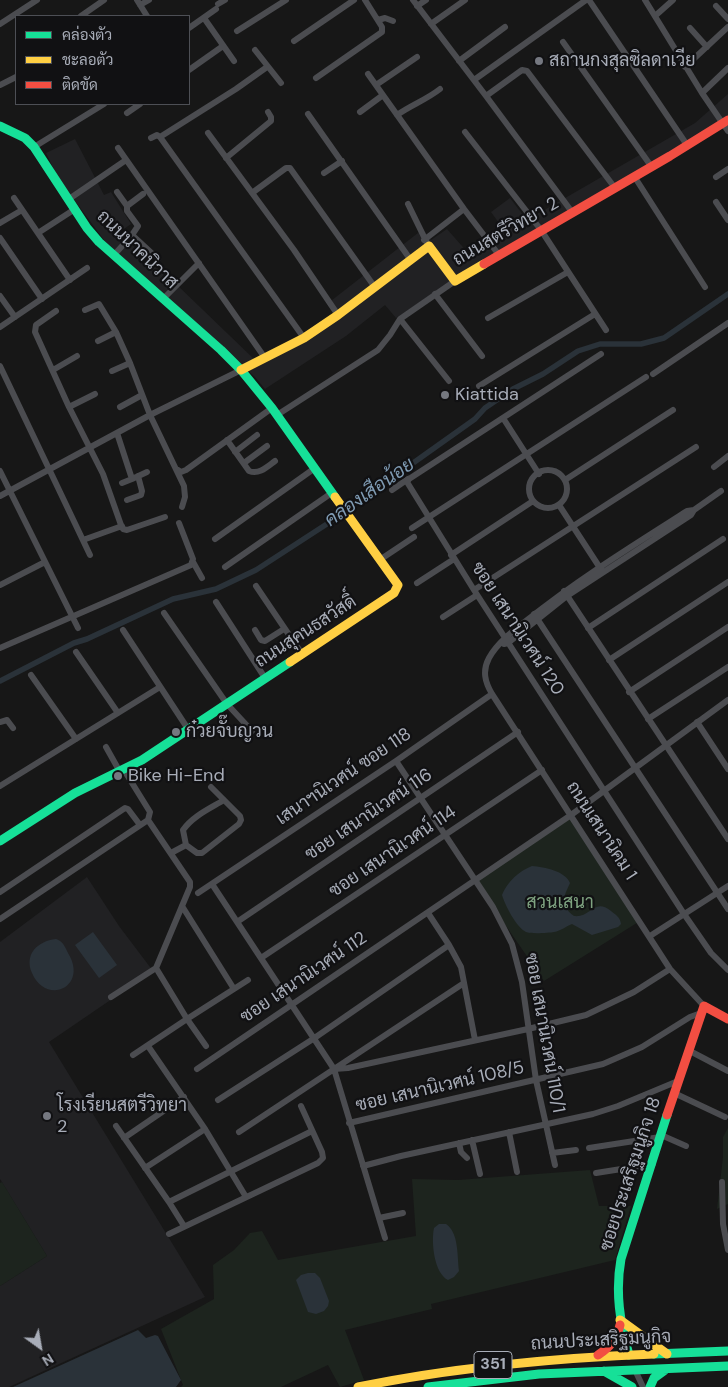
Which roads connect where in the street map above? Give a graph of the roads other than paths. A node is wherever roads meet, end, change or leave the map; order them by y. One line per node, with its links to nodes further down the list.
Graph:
1 (37, 0): 24 (street)
2 (104, 0): 17 (street)
3 (149, 0): 14 (street)
4 (225, 0): 20 (street)
5 (286, 0): 30 (street)
6 (354, 0): 31 (street)
7 (364, 0): 22 (street)
8 (413, 0): 15 (street)
9 (426, 0): 15 (street)
10 (465, 0): 25 (street)
11 (587, 0): 46 (street); 67 (street)
12 (645, 0): 19 (street)
13 (673, 0): 19 (street)
14 (139, 3): 18 (street)
15 (417, 6): 25 (street)
16 (716, 6): 21 (street)
17 (82, 15)
18 (144, 15)
19 (655, 16): 40 (street)
20 (204, 18): 26 (street); 33 (street)
21 (728, 19)
22 (378, 20): 23 (street); 45 (street)
23 (393, 21)
24 (0, 24)
25 (431, 24): 38 (street)
26 (190, 27)
27 (505, 27): 38 (street)
28 (728, 27): 34 (street)
29 (690, 28): 34 (street)
30 (237, 31)
31 (294, 41)
32 (563, 42): 73 (street)
33 (223, 46): 37 (street); 42 (street)
34 (707, 47): 40 (street)
35 (255, 50): 39 (street)
36 (417, 57): 49 (street)
37 (234, 61)
38 (459, 61): 46 (street)
39 (267, 67): 47 (street); 65 (street)
40 (685, 67): 51 (street)
41 (728, 68): 51 (street)
42 (190, 69)
43 (368, 74): 49 (street)
44 (15, 78): 48 (street)
45 (316, 78)
46 (474, 80): 53 (street)
47 (281, 83)
48 (0, 85)
49 (376, 85): 52 (street)
50 (440, 89): 60 (street)
51 (702, 93): 61 (street)
52 (383, 96): 57 (street); 60 (street)
53 (486, 96): 78 (street); 91 (street)
54 (102, 105): 68 (street)
55 (138, 105): 58 (street)
56 (268, 112): 70 (street)
57 (360, 112)
58 (127, 113)
59 (308, 114): 72 (street)
60 (397, 115): 88 (street)
61 (726, 125): 67 (main road, ถนนสตรีวิทยา 2)
62 (0, 126): 68 (main road, ถนนนาคนิวาส)
63 (465, 132): 94 (street)
64 (208, 133): 70 (street)
65 (160, 137): 66 (street); 125 (street)
66 (151, 138)
67 (687, 145): 73 (main road, ถนนสตรีวิทยา 2)
68 (34, 147): 83 (main road, ถนนนาคนิวาส)
69 (118, 148): 71 (street)
70 (226, 158): 80 (street)
71 (126, 160): 83 (street); 103 (street)
72 (342, 161): 75 (street); 102 (street)
73 (651, 166): 76 (main road, ถนนสตรีวิทยา 2)
74 (728, 169): 77 (street)
75 (324, 174)
76 (634, 176): 78 (main road, ถนนสตรีวิทยา 2); 109 (street)
77 (716, 178)
78 (614, 188): 91 (main road, ถนนสตรีวิทยา 2)
79 (117, 192): 86 (street)
80 (252, 193): 108 (street); 117 (street)
81 (143, 194): 86 (street)
82 (14, 198): 90 (street)
83 (68, 199): 87 (main road, ถนนนาคนิวาส)
84 (716, 202): 89 (street)
85 (408, 204): 98 (street)
86 (127, 206): 96 (street)
87 (75, 208): 95 (street); 99 (main road, ถนนนาคนิวาส)
88 (464, 209): 98 (street); 100 (street)
89 (725, 209): 92 (street)
90 (22, 210): 93 (street); 95 (street)
91 (572, 212): 94 (main road, ถนนสตรีวิทยา 2)
92 (728, 220)
93 (0, 223)
94 (541, 230): 100 (main road, ถนนสตรีวิทยา 2); 105 (street)
95 (38, 234): 106 (street)
96 (132, 235): 99 (street); 101 (street)
97 (0, 238): 112 (street)
98 (427, 243): 102 (main road, ถนนสตรีวิทยา 2); 107 (main road, ถนนสตรีวิทยา 2)
99 (114, 255): 113 (main road, ถนนนาคนิวาส)
100 (499, 255): 107 (main road, ถนนสตรีวิทยา 2)
101 (158, 259)
102 (410, 259): 108 (main road, ถนนสตรีวิทยา 2)
103 (199, 263): 113 (street); 130 (street)
104 (87, 268): 106 (street)
105 (568, 272): 116 (street); 119 (street)
106 (70, 280): 112 (street)
107 (455, 281): 110 (street)
108 (374, 286): 117 (main road, ถนนสตรีวิทยา 2)
109 (705, 287)
110 (435, 294): 120 (street); 129 (street)
111 (0, 296): 118 (street)
112 (42, 299): 118 (street)
113 (163, 299): 134 (main road, ถนนนาคนิวาส)
114 (85, 310): 124 (street)
115 (56, 311): 133 (street)
116 (595, 314): 123 (street); 139 (street)
117 (338, 315): 125 (main road, ถนนสตรีวิทยา 2)
118 (15, 317): 122 (street)
119 (488, 318)
120 (400, 319): 138 (street); 145 (street)
121 (728, 323): 136 (street)
122 (0, 327)
123 (606, 330)
124 (116, 332): 126 (street); 131 (street)
125 (304, 338): 130 (main road, ถนนสตรีวิทยา 2)
126 (98, 340)
127 (601, 354): 147 (street)
128 (77, 356): 133 (street)
129 (482, 356)
130 (265, 358): 134 (main road, ถนนสตรีวิทยา 2)
131 (130, 363): 135 (street); 141 (street)
132 (0, 366): 160 (street)
133 (53, 370): 142 (street)
134 (241, 370): 145 (main road, ถนนสุคนธสวัสดิ์); 146 (street)
135 (112, 371)
136 (653, 374)
137 (646, 377): 155 (street)
138 (449, 381)
139 (479, 386)
140 (95, 394): 142 (street)
141 (142, 395): 143 (street); 146 (street)
142 (70, 407): 153 (street)
143 (120, 407)
144 (673, 410): 168 (street)
145 (274, 412): 150 (street); 161 (main road, ถนนสุคนธสวัสดิ์)
146 (150, 415): 148 (street); 162 (street)
147 (503, 418): 155 (street); 167 (street)
148 (116, 433): 153 (street); 166 (street)
149 (257, 436): 154 (street)
150 (227, 440): 154 (street); 162 (street)
151 (267, 446): 158 (street)
152 (696, 447): 183 (street)
153 (89, 448): 160 (street); 182 (street)
154 (235, 452): 158 (street)
155 (526, 454): 165 (street); 180 (street)
156 (728, 456): 159 (street)
157 (275, 461): 158 (street)
158 (244, 463)
159 (714, 467)
160 (50, 468): 171 (street); 188 (street)
161 (315, 468): 173 (main road, ถนนสุคนธสวัสดิ์); 186 (street)
162 (178, 470): 178 (street)
163 (0, 471): 171 (street)
164 (147, 472): 166 (street)
165 (538, 474): 168 (street); 176 (street)
166 (135, 477): 169 (street); 175 (street)
167 (408, 480): 170 (street); 180 (street, ซอย เสนานิเวศน์ 120)
168 (565, 480): 177 (street)
169 (122, 483)
170 (392, 490)
171 (9, 491): 174 (street); 192 (street)
172 (721, 491): 195 (street, ถนนเสนานิคม 1)
173 (333, 492): 191 (main road, ถนนสุคนธสวัสดิ์); 194 (street)
174 (0, 496)
175 (127, 500)
176 (533, 501): 177 (street); 190 (street)
177 (559, 505): 183 (street)
178 (182, 507)
179 (165, 517): 182 (street)
180 (428, 518): 184 (street); 190 (street, ซอย เสนานิเวศน์ 120)
181 (179, 523): 193 (street)
182 (122, 526): 188 (street)
183 (572, 527): 195 (street); 201 (street)
184 (412, 528)
185 (414, 537): 191 (street)
186 (215, 539)
187 (723, 539): 211 (street)
188 (84, 540): 189 (street)
189 (90, 555)
190 (453, 557): 198 (street); 201 (street, ซอย เสนานิเวศน์ 120)
191 (381, 559): 217 (main road, ถนนสุคนธสวัสดิ์)
192 (45, 562): 199 (street); 205 (street)
193 (193, 562): 196 (street); 205 (street)
194 (225, 567)
195 (601, 570): 202 (street, ถนนเสนานิคม 1)
196 (202, 578)
197 (728, 582): 218 (street)
198 (418, 583)
199 (0, 585)
200 (256, 586): 210 (street)
201 (475, 593): 206 (street); 214 (street, ซอย เสนานิเวศน์ 120)
202 (566, 594): 207 (street, ถนนเสนานิคม 1); 211 (street)
203 (216, 602): 221 (street)
204 (164, 613): 226 (street)
205 (72, 616): 209 (street); 215 (street)
206 (443, 617)
207 (536, 617): 214 (street, ถนนเสนานิคม 1); 239 (street)
208 (728, 627): 223 (street)
209 (78, 628)
210 (284, 628): 213 (street); 217 (street)
211 (588, 628): 218 (street)
212 (123, 630): 222 (street)
213 (254, 630)
214 (506, 640): 224 (street, ถนนเสนานิคม 1); 245 (street, ซอย เสนานิเวศน์ 120)
215 (0, 648)
216 (76, 652): 227 (street)
217 (302, 654): 221 (main road, ถนนสุคนธสวัสดิ์)
218 (609, 660): 223 (street)
219 (728, 667): 228 (street)
220 (31, 675): 235 (street)
221 (265, 678): 226 (main road, ถนนสุคนธสวัสดิ์)
222 (160, 687): 227 (street); 232 (street)
223 (629, 692): 228 (street)
224 (492, 694): 234 (street, ถนนเสนานิคม 1); 238 (street, เสนาฯนิเวศน์ ซอย 118)
225 (728, 700): 230 (street, ซอย เสนานิเวศน์ 112)
226 (227, 704): 232 (main road, ถนนสุคนธสวัสดิ์); 233 (street)
227 (118, 713): 235 (street)
228 (648, 720): 236 (street)
229 (0, 722): 231 (street)
230 (698, 722): 236 (street, ซอย เสนานิเวศน์ 112); 240 (street)
231 (13, 728)
232 (188, 730): 242 (main road, ถนนสุคนธสวัสดิ์)
233 (252, 731)
234 (518, 732): 241 (street, ถนนเสนานิคม 1); 246 (street, ซอย เสนานิเวศน์ 116)
235 (76, 739): 243 (street)
236 (666, 745): 239 (street, ซอย เสนานิเวศน์ 112); 252 (street)
237 (106, 747): 242 (street)
238 (396, 761): 246 (street, ซอย เสนานิเวศน์ 110/1); 257 (street, เสนาฯนิเวศน์ ซอย 118)
239 (635, 768): 245 (street, ซอย เสนานิเวศน์ 112); 261 (street)
240 (728, 769)
241 (542, 770): 248 (street, ถนนเสนานิคม 1); 251 (street, ซอย เสนานิเวศน์ 114)
242 (122, 771): 249 (street); 253 (main road, ถนนสุคนธสวัสดิ์)
243 (1, 783)
244 (211, 787): 247 (street)
245 (604, 791): 248 (street, ซอย เสนานิเวศน์ 112); 265 (street, ซอย เสนานิเวศน์ 120)
246 (421, 798): 251 (street, ซอย เสนานิเวศน์ 110/1); 267 (street, ซอย เสนานิเวศน์ 116)
247 (224, 800): 254 (street); 254 (street)
248 (571, 815): 256 (street, ซอย เสนานิเวศน์ 112); 268 (street, ถนนเสนานิคม 1)
249 (148, 820): 250 (street); 255 (street)
250 (140, 825): 259 (street); 266 (street)
251 (445, 835): 256 (street, ซอย เสนานิเวศน์ 110/1); 270 (street, ซอย เสนานิเวศน์ 114)
252 (728, 839)
253 (0, 841)
254 (186, 845): 255 (street)
255 (171, 853): 262 (street)
256 (475, 881): 264 (street, ซอย เสนานิเวศน์ 112); 282 (street, ซอย เสนานิเวศน์ 110/1)
257 (212, 884): 260 (street, เสนาฯนิเวศน์ ซอย 118); 267 (street, ซอย เสนานิเวศน์ 108/5)
258 (728, 886): 261 (street)
259 (0, 892)
260 (198, 892)
261 (717, 892): 263 (street); 265 (street)
262 (182, 906): 271 (street); 276 (street)
263 (728, 909)
264 (428, 913): 269 (street); 278 (street, ซอย เสนานิเวศน์ 112)
265 (684, 914): 268 (street); 273 (street, ซอย เสนานิเวศน์ 120)
266 (0, 919)
267 (236, 922): 270 (street, ซอย เสนานิเวศน์ 108/5)
268 (650, 936): 272 (street, ถนนเสนานิคม 1)
269 (449, 945): 275 (street); 283 (street)
270 (261, 958): 278 (street, ซอย เสนานิเวศน์ 108/5)
271 (156, 968): 277 (street); 280 (street)
272 (670, 969): 279 (street, ถนนเสนานิคม 1); 282 (street)
273 (728, 970)
274 (248, 980): 276 (street)
275 (464, 983): 284 (street); 290 (street)
276 (234, 989): 280 (street)
277 (111, 997)
278 (291, 1004): 283 (street, ซอย เสนานิเวศน์ 108/5); 289 (street, ซอย เสนานิเวศน์ 112)
279 (703, 1009): 281 (main road, ถนนเสนานิคม 1); 287 (main road, ซอยประเสริฐมนูกิจ 18); 292 (street, ซอย เสนานิเวศน์ 108/5)
280 (187, 1019): 285 (street); 286 (street)
281 (728, 1019)
282 (528, 1029): 284 (street); 292 (street, ซอย เสนานิเวศน์ 110/1)
283 (313, 1038): 290 (street, ซอย เสนานิเวศน์ 108/5); 296 (street)
284 (475, 1040): 290 (street)
285 (148, 1046): 288 (street); 295 (street)
286 (206, 1046)
287 (688, 1050): 291 (street); 293 (main road, ซอยประเสริฐมนูกิจ 18)
288 (133, 1055)
289 (197, 1069)
290 (334, 1069): 299 (street, ซอย เสนานิเวศน์ 108/5); 304 (street)
291 (728, 1071)
292 (536, 1080): 299 (street, ซอย เสนานิเวศน์ 108/5); 300 (street, ซอย เสนานิเวศน์ 110/1)
293 (678, 1081): 294 (main road, ซอยประเสริฐมนูกิจ 18); 300 (street)
294 (674, 1093): 298 (street); 306 (main road, ซอยประเสริฐมนูกิจ 18)
295 (184, 1097): 302 (street); 307 (street)
296 (218, 1100)
297 (301, 1106): 303 (street)
298 (725, 1117)
299 (349, 1123): 317 (street, ซอย เสนานิเวศน์ 108/5)
300 (546, 1124): 305 (street); 313 (street, ซอย เสนานิเวศน์ 110/1)
301 (116, 1126): 307 (street)
302 (205, 1129): 318 (street); 319 (street)
303 (312, 1131): 319 (street); 324 (street)
304 (239, 1132)
305 (509, 1132): 308 (street); 320 (street)
306 (660, 1136): 310 (street); 311 (street); 315 (main road, ซอยประเสริฐมนูกิจ 18)
307 (124, 1138): 318 (street)
308 (472, 1140): 309 (street); 322 (street)
309 (459, 1143): 314 (street); 317 (street)
310 (686, 1146)
311 (589, 1148)
312 (576, 1150): 313 (street)
313 (552, 1153): 316 (street, ซอย เสนานิเวศน์ 110/1)
314 (467, 1158)
315 (653, 1164): 321 (street); 332 (main road, ซอยประเสริฐมนูกิจ 18)
316 (555, 1165)
317 (363, 1166): 327 (street, ซอย เสนานิเวศน์ 108/5)
318 (145, 1168): 325 (street)
319 (231, 1171): 324 (street); 325 (street)
320 (517, 1172)
321 (596, 1173)
322 (480, 1174)
323 (722, 1182): 331 (street)
324 (246, 1197): 328 (street)
325 (169, 1202): 328 (street)
326 (402, 1213): 327 (street)
327 (379, 1218): 330 (street, ซอย เสนานิเวศน์ 108/5)
328 (184, 1226): 329 (street)
329 (169, 1234)
330 (385, 1238)
331 (728, 1250)
332 (620, 1322): 334 (main road); 335 (main road, ซอยประเสริฐมนูกิจ 18); 336 (main road)
333 (728, 1352): 334 (main road, ถนนประเสริฐมนูกิจ / 351)
334 (667, 1354): 335 (main road, ถนนประเสริฐมนูกิจ / 351)
335 (629, 1355): 336 (main road, ถนนประเสริฐมนูกิจ / 351); 340 (main road, ซอยประเสริฐมนูกิจ 18)
336 (595, 1357): 342 (main road, ถนนประเสริฐมนูกิจ / 351)
337 (728, 1366): 338 (main road, ถนนประเสริฐมนูกิจ / 351)
338 (666, 1369): 340 (main road, ถนนประเสริฐมนูกิจ / 351); 346 (main road)
339 (603, 1370): 340 (main road, ถนนประเสริฐมนูกิจ / 351); 341 (main road, ถนนประเสริฐมนูกิจ / 351); 344 (main road)
340 (635, 1370): 345 (street)
341 (443, 1386): 343 (main road, ถนนประเสริฐมนูกิจ / 351)
342 (358, 1387)
343 (428, 1387)
344 (632, 1387)
345 (644, 1387)
346 (650, 1387)

